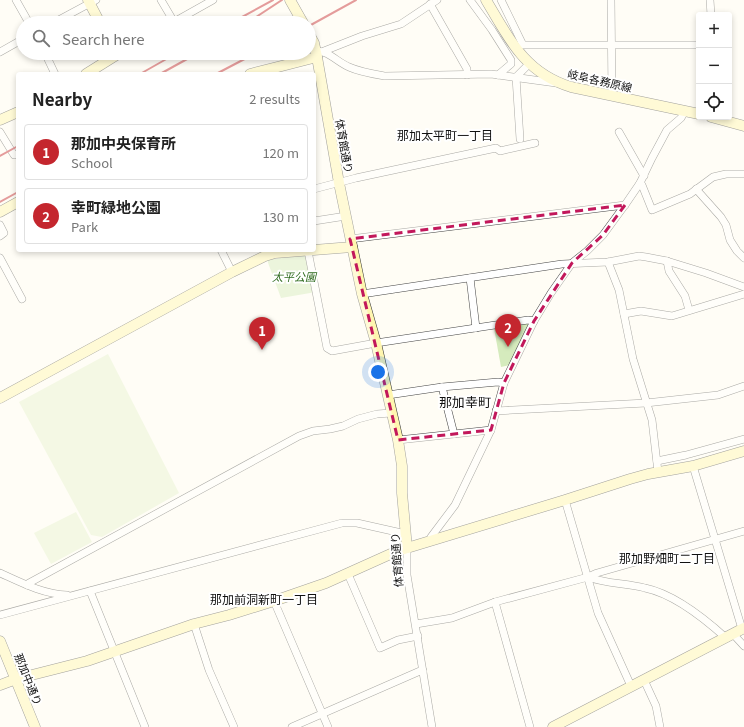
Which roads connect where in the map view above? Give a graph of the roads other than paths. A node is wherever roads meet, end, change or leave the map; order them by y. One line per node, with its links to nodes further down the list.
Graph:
1 (16, 0): 14 (street)
2 (161, 0): 17 (street)
3 (214, 0): 18 (street)
4 (290, 0): 19 (street)
5 (437, 0): 12 (street)
6 (470, 0): 35 (street)
7 (486, 0): 30 (street, 岐阜各務原線)
8 (501, 0): 21 (street)
9 (611, 0): 21 (street)
10 (710, 0): 13 (street)
11 (91, 1): 15 (street); 16 (street)
12 (430, 4): 25 (street); 34 (street)
13 (711, 12)
14 (25, 16)
15 (65, 16)
16 (97, 16)
17 (169, 16)
18 (185, 16)
19 (299, 16)
20 (16, 43): 24 (street)
21 (613, 45): 22 (street); 38 (street)
22 (696, 45)
23 (316, 47): 25 (street, 体育館通り)
24 (0, 52)
25 (319, 53): 26 (street); 34 (street); 52 (street, 体育館通り)
26 (316, 54)
27 (48, 60): 31 (street)
28 (107, 60): 32 (street)
29 (296, 60): 33 (street)
30 (529, 64): 36 (street); 37 (street, 岐阜各務原線)
31 (54, 72)
32 (89, 72)
33 (257, 72)
34 (467, 75): 35 (street)
35 (498, 75): 36 (street)
36 (516, 77): 37 (street); 47 (street)
37 (558, 83): 38 (street, 岐阜各務原線)
38 (612, 96): 39 (street, 岐阜各務原線)
39 (685, 110): 41 (street, 岐阜各務原線); 51 (street)
40 (16, 113): 42 (street)
41 (696, 113)
42 (0, 120)
43 (724, 120): 44 (street)
44 (744, 126)
45 (0, 132): 49 (street)
46 (619, 132): 51 (street)
47 (520, 139)
48 (535, 143): 52 (street)
49 (16, 154)
50 (744, 174): 55 (street)
51 (644, 176): 53 (street)
52 (339, 183): 54 (street); 59 (street, 体育館通り)
53 (640, 183): 55 (street); 57 (street)
54 (316, 189)
55 (696, 189): 70 (street)
56 (16, 203): 58 (street)
57 (625, 206): 63 (street); 73 (street)
58 (0, 212)
59 (346, 216): 60 (street); 63 (street, 体育館通り)
60 (316, 220)
61 (0, 225): 62 (street)
62 (0, 236)
63 (351, 243): 64 (street); 77 (street, 体育館通り)
64 (316, 250)
65 (222, 252): 74 (street)
66 (292, 252): 68 (street)
67 (308, 252): 84 (street)
68 (264, 253): 74 (street)
69 (0, 258): 79 (street)
70 (744, 258)
71 (608, 262): 72 (street); 73 (street); 81 (street)
72 (667, 262): 76 (street); 80 (street)
73 (572, 263): 75 (street); 82 (street)
74 (232, 272): 89 (street)
75 (470, 278): 77 (street); 83 (street)
76 (744, 287)
77 (362, 294): 84 (street)
78 (744, 294): 80 (street)
79 (22, 300)
80 (689, 310): 81 (street)
81 (624, 314): 90 (street)
82 (534, 322): 83 (street); 85 (street)
83 (476, 328): 84 (street)
84 (376, 343): 88 (street)
85 (504, 383): 87 (street); 91 (street)
86 (744, 386): 90 (street)
87 (442, 387): 88 (street); 94 (street)
88 (388, 394): 92 (street)
89 (0, 398)
90 (646, 403): 91 (street); 98 (street)
91 (496, 411): 93 (street)
92 (392, 413): 95 (street, 体育館通り); 110 (street)
93 (491, 430): 94 (street); 105 (street)
94 (454, 434): 95 (street)
95 (398, 440): 103 (street, 体育館通り)
96 (744, 440): 98 (street)
97 (744, 451): 99 (street)
98 (657, 461): 100 (street)
99 (693, 466): 100 (street); 104 (street)
100 (658, 472): 101 (street)
101 (565, 500): 105 (street); 109 (street)
102 (744, 531): 104 (street)
103 (406, 534): 106 (street, 体育館通り); 111 (street)
104 (714, 540): 109 (street); 118 (street)
105 (431, 541): 106 (street)
106 (407, 548): 108 (street); 117 (street, 体育館通り)
107 (0, 573): 110 (street)
108 (348, 574): 113 (street); 119 (street)
109 (588, 577): 114 (street); 118 (street); 127 (street)
110 (27, 586): 112 (street)
111 (90, 591): 112 (street); 122 (street)
112 (73, 595): 115 (street)
113 (274, 601): 116 (street); 128 (street)
114 (495, 602): 117 (street); 135 (street)
115 (0, 615)
116 (194, 624): 122 (street); 131 (street)
117 (416, 624): 119 (street, 体育館通り)
118 (736, 632): 121 (street); 125 (street)
119 (418, 636): 123 (street, 体育館通り)
120 (0, 641): 124 (street, 那加中通り)
121 (744, 646)
122 (115, 652): 124 (street); 130 (street)
123 (423, 671): 128 (street); 134 (street)
124 (16, 679): 126 (street); 129 (street, 那加中通り)
125 (644, 680): 127 (street); 137 (street)
126 (0, 684)
127 (630, 686): 136 (street)
128 (322, 714): 132 (street); 133 (street)
129 (35, 727)
130 (145, 727)
131 (234, 727)
132 (292, 727)
133 (328, 727)
134 (432, 727)
135 (530, 727)
136 (553, 727)
137 (660, 727)

